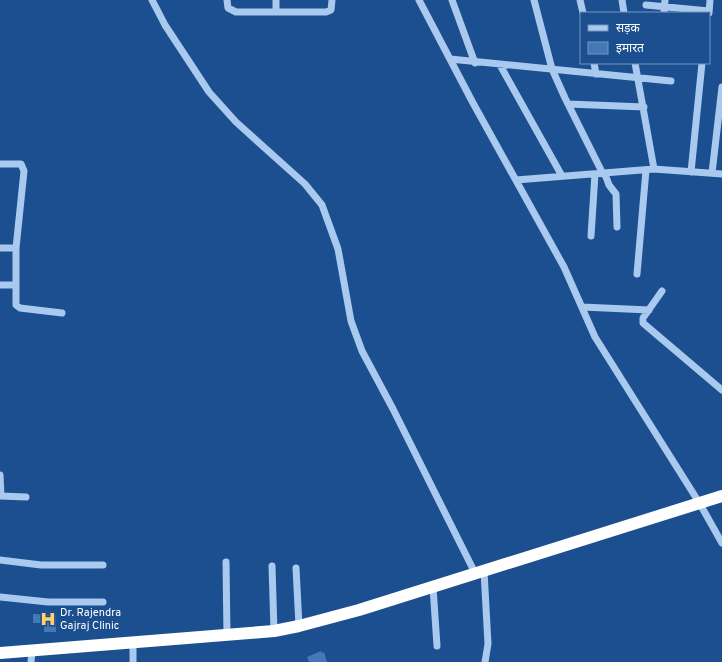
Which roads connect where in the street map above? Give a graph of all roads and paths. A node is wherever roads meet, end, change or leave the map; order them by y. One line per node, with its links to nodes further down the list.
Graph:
1 (152, 0): 62 (street)
2 (227, 0): 13 (street)
3 (276, 0): 13 (street)
4 (332, 0): 13 (street)
5 (419, 0): 17 (street)
6 (452, 0): 18 (street)
7 (534, 0): 23 (street)
8 (580, 0): 14 (street)
9 (622, 0): 15 (street)
10 (710, 0): 16 (street)
11 (646, 5): 12 (street)
12 (664, 7): 16 (street)
13 (276, 12)
14 (583, 12)
15 (624, 12)
16 (709, 12)
17 (450, 60): 18 (street); 38 (street)
18 (475, 63): 22 (street)
19 (594, 64): 24 (street)
20 (635, 64): 25 (street)
21 (702, 64): 33 (street)
22 (500, 65): 23 (street); 37 (street)
23 (552, 69): 24 (street); 28 (street)
24 (596, 74): 25 (street)
25 (639, 78): 26 (street); 29 (street)
26 (671, 81)
27 (722, 87): 34 (street)
28 (568, 104): 29 (street); 35 (street)
29 (644, 107): 31 (street)
30 (0, 164): 42 (street)
31 (654, 169): 32 (street); 33 (street)
32 (646, 170): 35 (street); 43 (street)
33 (691, 172): 34 (street)
34 (712, 173): 36 (street)
35 (601, 174): 37 (street); 39 (street); 40 (street)
36 (722, 174)
37 (562, 176): 38 (street)
38 (516, 180): 47 (street)
39 (616, 227)
40 (592, 236)
41 (0, 248): 42 (street)
42 (16, 248): 45 (street)
43 (637, 274)
44 (0, 285): 45 (street)
45 (16, 285): 49 (street)
46 (662, 291): 48 (street)
47 (582, 307): 48 (street); 55 (street)
48 (649, 310): 50 (street)
49 (62, 312)
50 (722, 390)
51 (0, 475): 52 (street)
52 (1, 496): 54 (street)
53 (722, 496): 55 (highway)
54 (26, 497)
55 (700, 504): 56 (street); 62 (highway)
56 (722, 543)
57 (0, 560): 59 (street)
58 (226, 562): 68 (street)
59 (103, 565)
60 (272, 566): 67 (street)
61 (296, 568): 66 (street)
62 (480, 572): 63 (highway); 74 (street)
63 (433, 587): 66 (highway); 70 (street)
64 (0, 597): 65 (street)
65 (103, 602)
66 (299, 626): 67 (highway)
67 (274, 631): 68 (highway)
68 (226, 635): 69 (highway)
69 (133, 643): 72 (highway); 73 (street)
70 (437, 646)
71 (0, 653): 72 (highway)
72 (31, 656)
73 (134, 662)
74 (485, 662)

